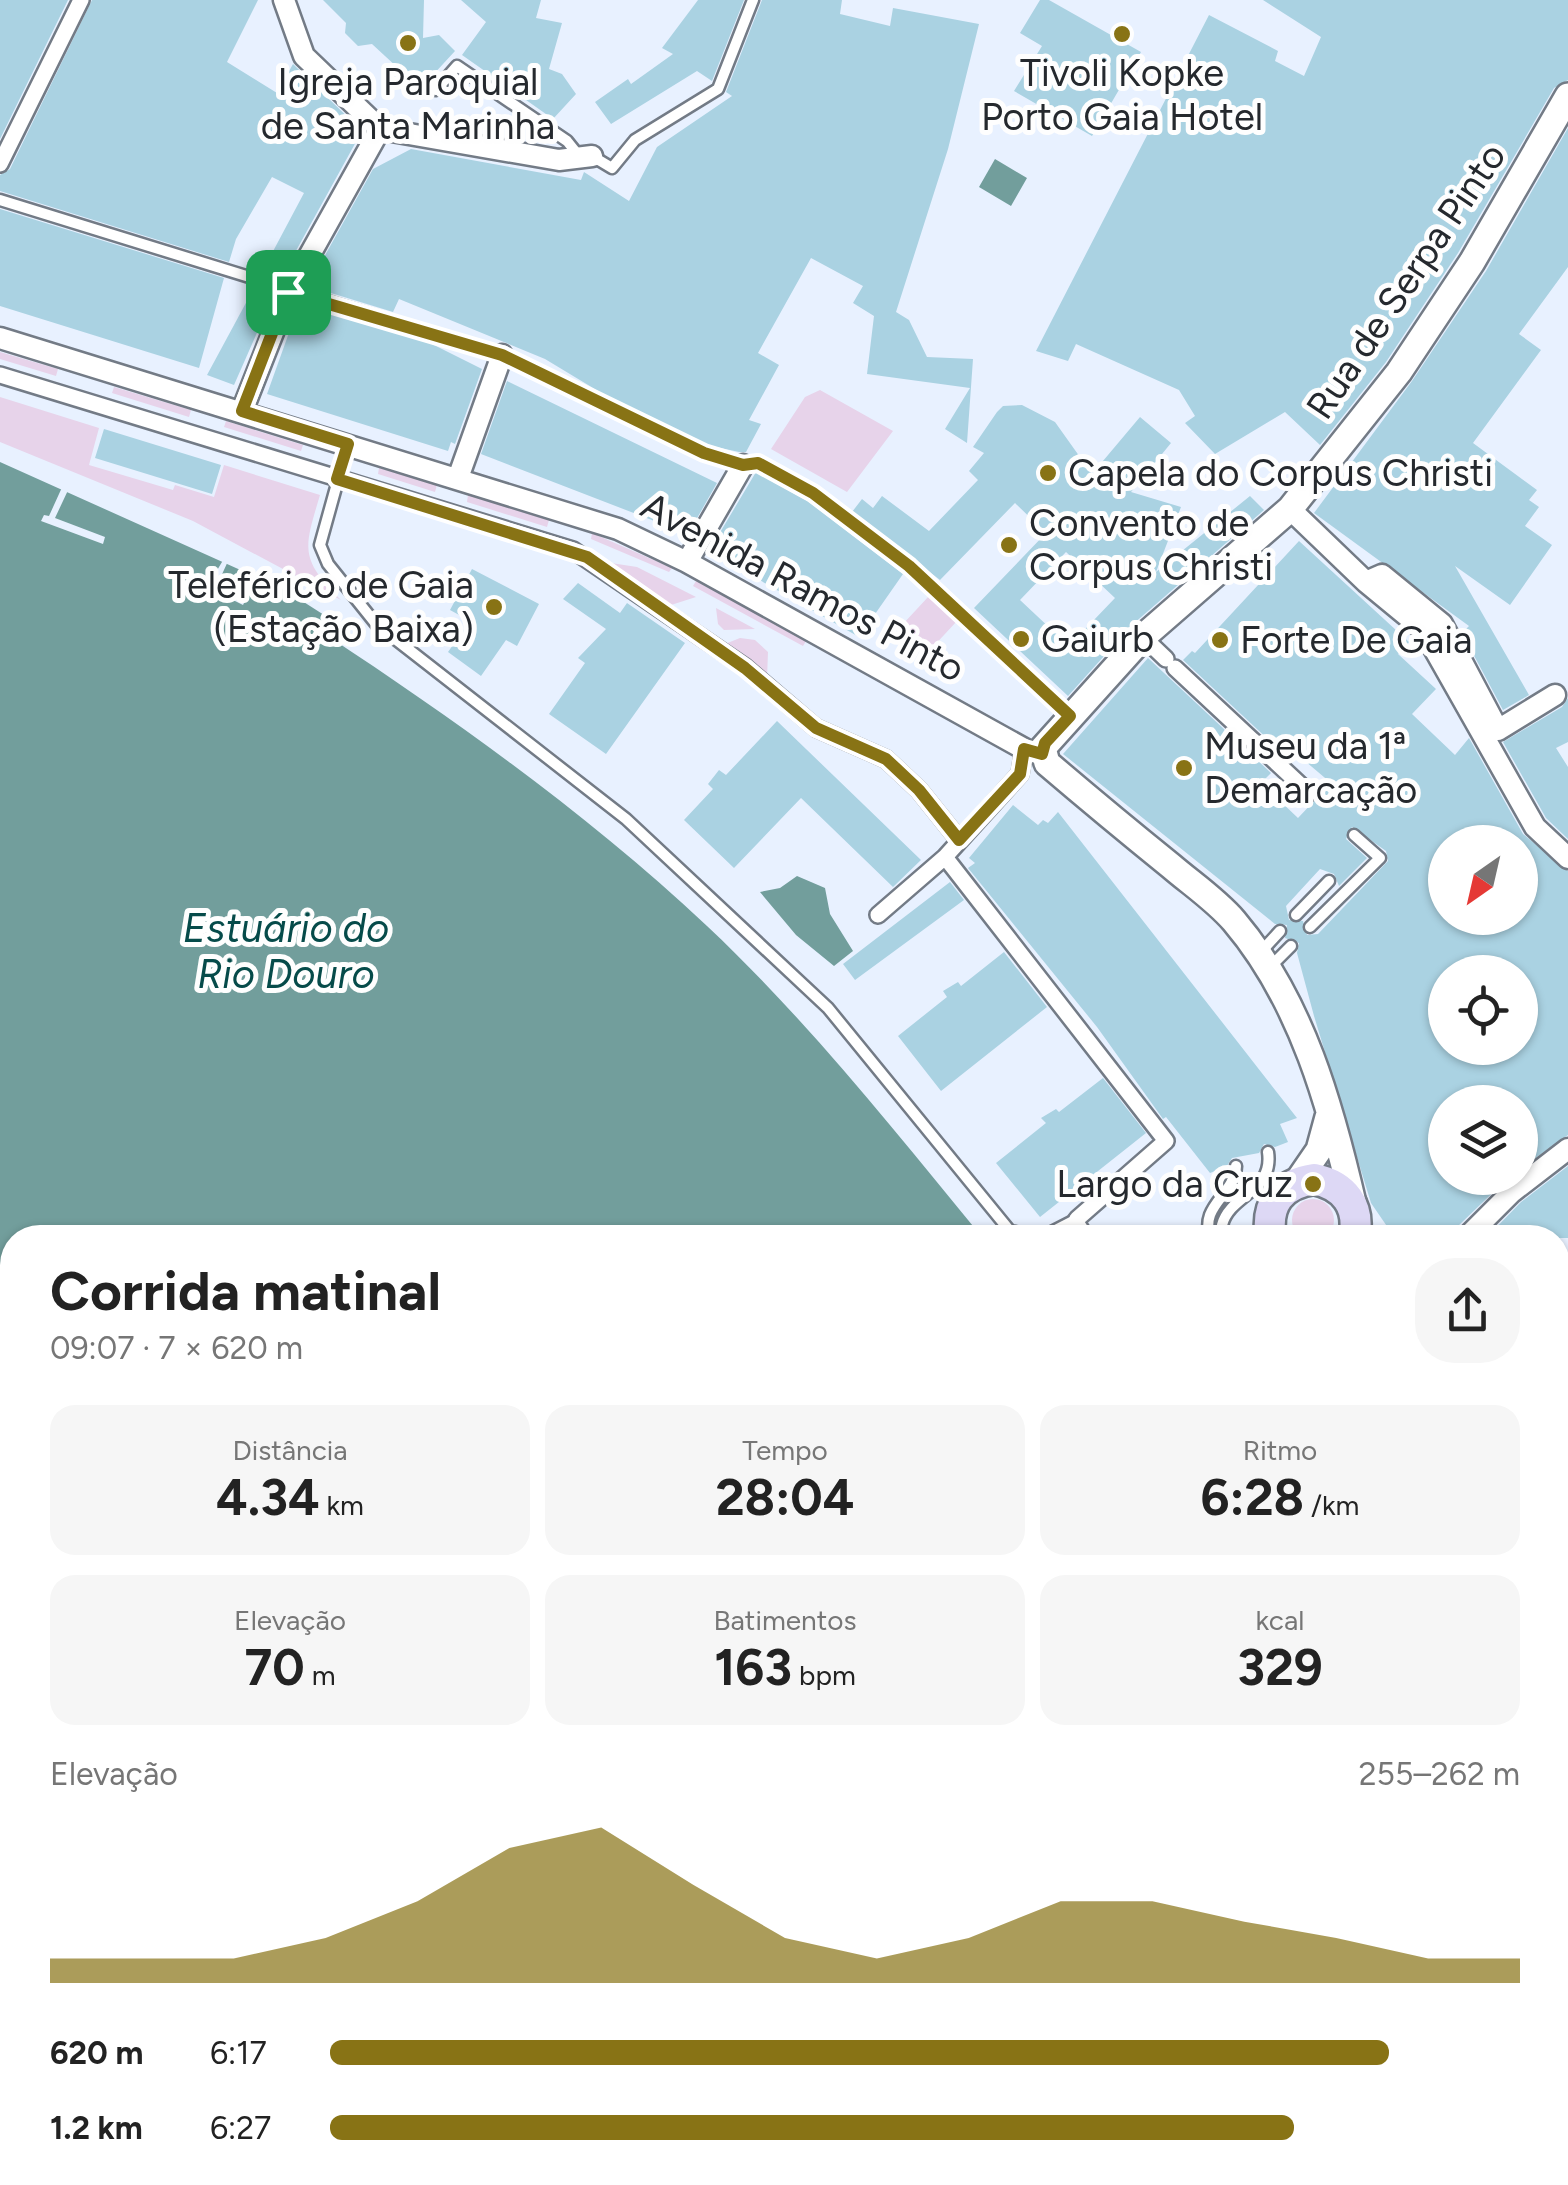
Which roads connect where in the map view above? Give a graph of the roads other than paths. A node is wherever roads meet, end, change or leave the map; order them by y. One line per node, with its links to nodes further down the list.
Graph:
1 (81, 0): 8 (street)
2 (284, 0): 6 (street)
3 (753, 0): 7 (lane)
4 (436, 90): 7 (lane)
5 (1568, 96): 19 (street, Rua de Serpa Pinto)
6 (380, 128): 7 (street); 10 (street)
7 (586, 157)
8 (0, 164)
9 (0, 200): 10 (lane)
10 (288, 292): 12 (lane); 14 (street)
11 (0, 338): 14 (street, Avenida Ramos Pinto)
12 (502, 355): 16 (lane); 17 (street)
13 (0, 375): 18 (street)
14 (242, 411): 15 (street, Avenida Ramos Pinto)
15 (348, 444): 17 (street, Avenida Ramos Pinto); 18 (lane)
16 (743, 465): 20 (street); 24 (lane)
17 (458, 478): 20 (street, Avenida Ramos Pinto)
18 (337, 479): 28 (street); 44 (lane)
19 (1290, 509): 21 (street); 22 (street, Rua de Serpa Pinto)
20 (687, 562): 25 (street, Avenida Ramos Pinto)
21 (1366, 582): 23 (street); 30 (street)
22 (1143, 637): 24 (street, Rua de Serpa Pinto); 26 (street)
23 (1556, 695)
24 (1070, 716): 25 (street, Rua de Serpa Pinto)
25 (1033, 751): 28 (street); 37 (street, Avenida Ramos Pinto)
26 (1309, 793)
27 (1354, 835): 34 (lane)
28 (959, 840): 29 (street)
29 (946, 858): 32 (street); 43 (street)
30 (1568, 858)
31 (1329, 880): 33 (lane)
32 (878, 915)
33 (1296, 915)
34 (1310, 927)
35 (1280, 932): 37 (lane)
36 (1291, 946): 37 (lane)
37 (1262, 963): 38 (street, Avenida Ramos Pinto)
38 (1328, 1117): 42 (street); 51 (street, Avenida Ramos Pinto)
39 (1568, 1148): 52 (street)
40 (1268, 1152): 48 (lane)
41 (1236, 1166): 47 (lane)
42 (1296, 1182): 49 (main road); 50 (main road)
43 (1077, 1219): 45 (lane); 46 (lane)
44 (1005, 1225)
45 (1065, 1225)
46 (1081, 1225)
47 (1206, 1225)
48 (1222, 1225)
49 (1271, 1225)
50 (1355, 1225)
51 (1356, 1225)
52 (1479, 1225)

